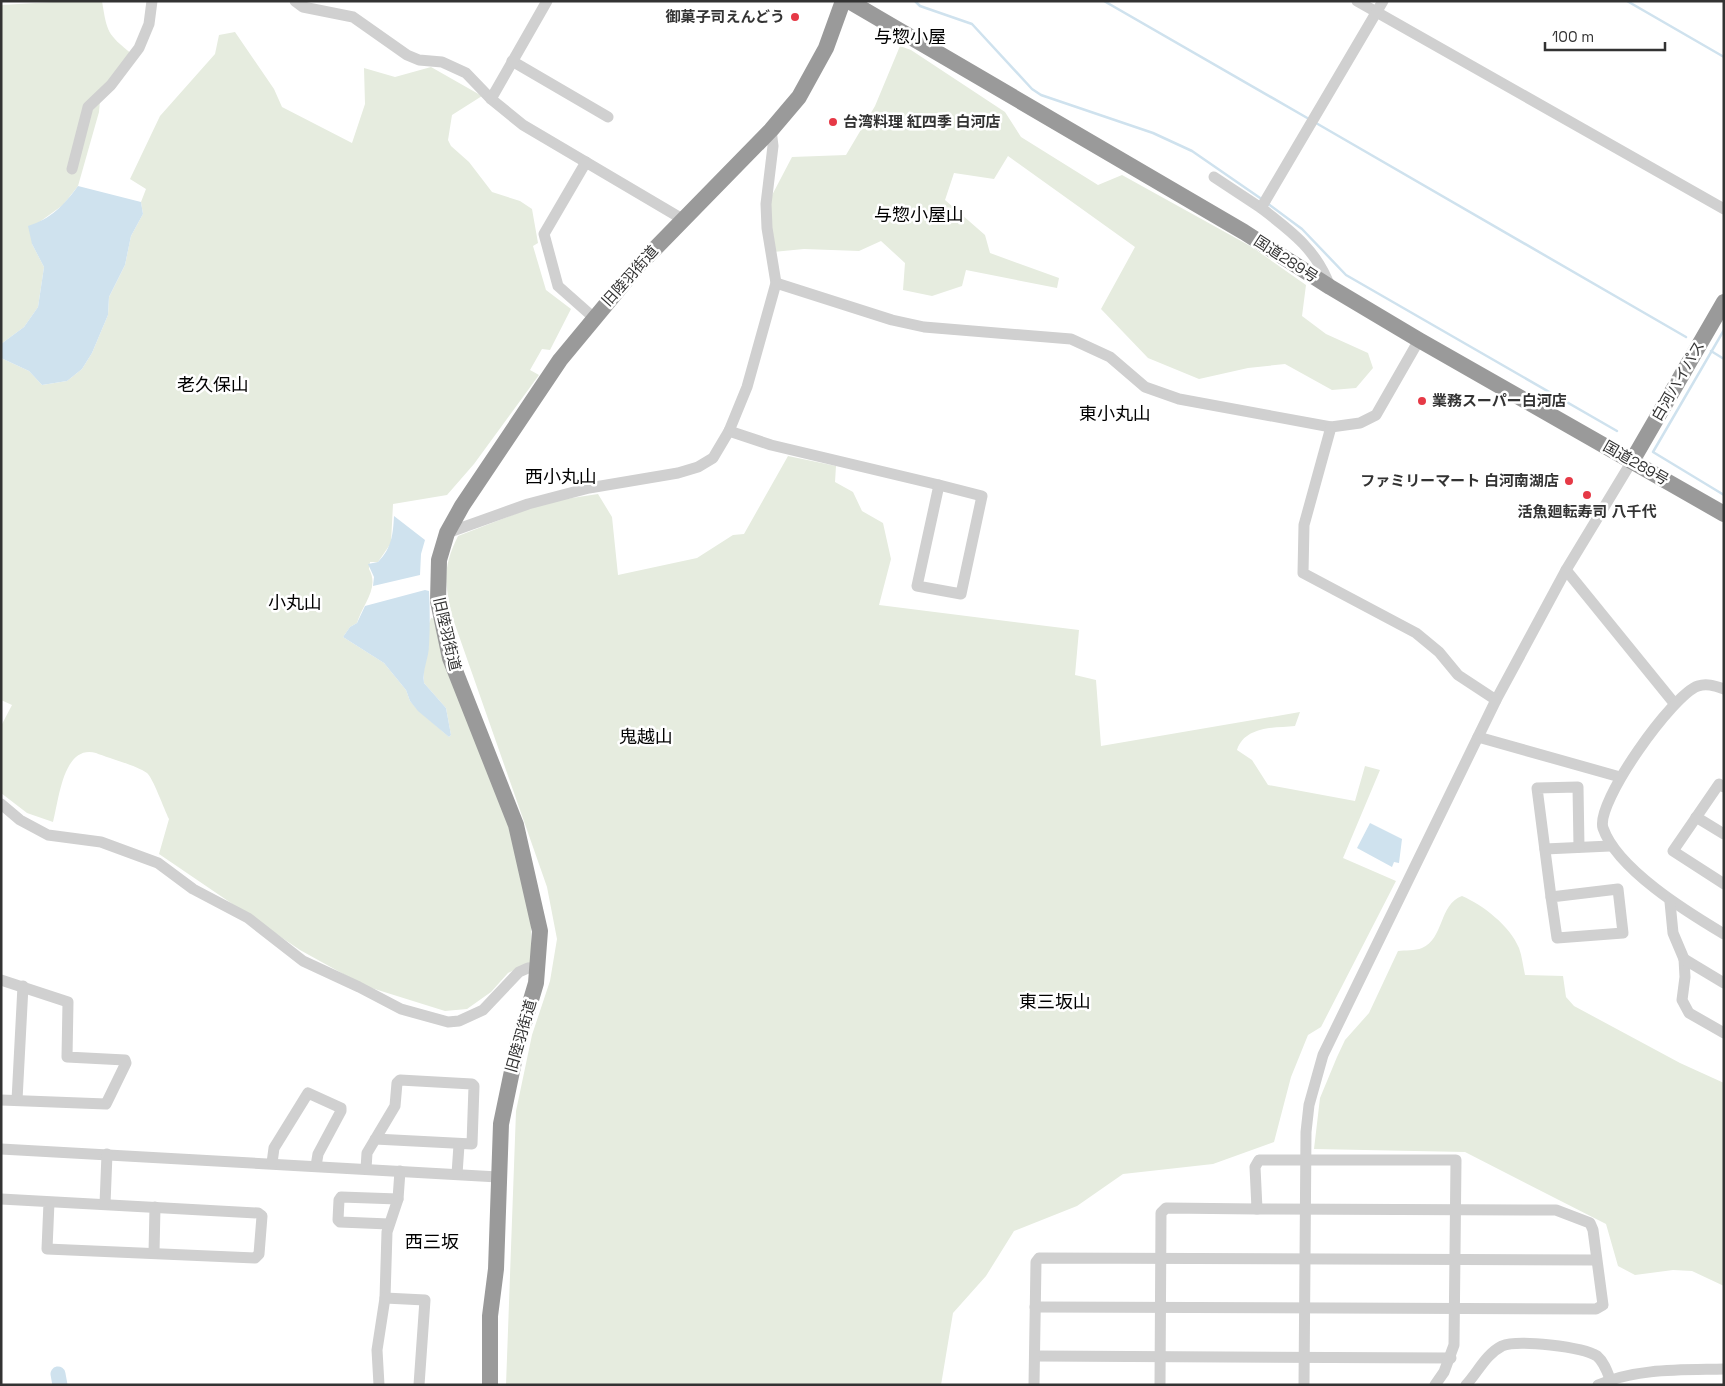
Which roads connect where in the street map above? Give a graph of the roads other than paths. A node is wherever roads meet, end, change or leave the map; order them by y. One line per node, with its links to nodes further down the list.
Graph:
1 (152, 1): 14 (street)
2 (295, 1): 10 (street)
3 (547, 1): 9 (street)
4 (843, 1): 12 (highway, 旧陸羽街道)
5 (849, 1): 20 (highway, 国道289号)
6 (1357, 1): 8 (street)
7 (1383, 1): 8 (street)
8 (1376, 12): 16 (street); 17 (street)
9 (512, 61): 10 (street); 11 (street)
10 (491, 99): 13 (street)
11 (608, 117)
12 (771, 130): 18 (highway, 旧陸羽街道); 19 (street)
13 (586, 162): 18 (street); 22 (street)
14 (72, 169)
15 (1214, 177): 16 (street)
16 (1261, 208): 20 (street)
17 (1724, 209)
18 (684, 220): 22 (highway, 旧陸羽街道)
19 (776, 283): 24 (street); 25 (street)
20 (1330, 287): 23 (highway, 国道289号)
21 (1724, 302): 26 (highway, 白河バイパス)
22 (593, 317): 29 (highway, 旧陸羽街道)
23 (1419, 340): 24 (street); 26 (highway, 国道289号)
24 (1331, 427): 32 (street)
25 (729, 431): 27 (street); 29 (street)
26 (1632, 461): 28 (highway, 国道289号); 30 (street)
27 (939, 486): 27 (street)
28 (1724, 514)
29 (447, 533): 48 (highway, 旧陸羽街道)
30 (1566, 570): 32 (street); 33 (street)
31 (1724, 689): 33 (street)
32 (1496, 700): 34 (street)
33 (1674, 703): 35 (street)
34 (1478, 737): 35 (street); 59 (street)
35 (1620, 777): 40 (street)
36 (1724, 786): 38 (street)
37 (1, 804): 48 (street)
38 (1696, 817): 39 (street); 43 (street)
39 (1724, 834)
40 (1610, 846): 41 (street); 45 (street)
41 (1579, 847): 42 (street); 42 (street)
42 (1545, 849): 44 (street)
43 (1724, 884)
44 (1551, 897): 44 (street)
45 (1670, 902): 46 (street); 47 (street)
46 (1724, 934)
47 (1684, 958): 50 (street); 52 (street)
48 (539, 968): 65 (highway, 旧陸羽街道)
49 (1, 980): 51 (street)
50 (1724, 984)
51 (23, 986): 54 (street); 54 (street)
52 (1724, 1033)
53 (1, 1100): 54 (street)
54 (17, 1100)
55 (375, 1139): 56 (street); 56 (street); 62 (street)
56 (459, 1145): 64 (street)
57 (1, 1150): 58 (street)
58 (107, 1154): 60 (street); 69 (street)
59 (1305, 1159): 71 (street); 72 (street); 73 (street)
60 (272, 1163): 61 (street); 61 (street)
61 (316, 1166): 62 (street)
62 (366, 1169): 63 (street)
63 (400, 1171): 64 (street); 67 (street)
64 (458, 1174): 65 (street)
65 (498, 1176): 93 (highway, 旧陸羽街道)
66 (1, 1199): 68 (street)
67 (398, 1199): 74 (street); 74 (street)
68 (49, 1202): 69 (street); 75 (street)
69 (105, 1204): 70 (street)
70 (155, 1206): 75 (street); 75 (street)
71 (1257, 1209): 72 (street); 76 (street)
72 (1305, 1210): 73 (street); 78 (street)
73 (1455, 1210): 77 (street); 79 (street)
74 (389, 1224): 80 (street)
75 (154, 1253)
76 (1161, 1258): 78 (street); 81 (street); 82 (street)
77 (1455, 1258): 78 (street); 79 (street); 84 (street)
78 (1304, 1259): 83 (street)
79 (1596, 1260): 84 (street)
80 (385, 1298): 91 (street); 92 (street)
81 (1160, 1306): 82 (street); 83 (street); 86 (street)
82 (1035, 1307): 85 (street)
83 (1304, 1308): 84 (street); 87 (street)
84 (1455, 1308): 88 (street)
85 (1035, 1356): 86 (street); 94 (street)
86 (1160, 1356): 87 (street); 95 (street)
87 (1304, 1357): 88 (street); 96 (street)
88 (1451, 1358): 97 (street)
89 (1724, 1369): 90 (street)
90 (1610, 1379): 98 (street); 99 (street)
91 (379, 1385)
92 (418, 1385)
93 (490, 1385)
94 (1034, 1385)
95 (1160, 1385)
96 (1304, 1385)
97 (1435, 1385)
98 (1466, 1385)
99 (1598, 1385)

